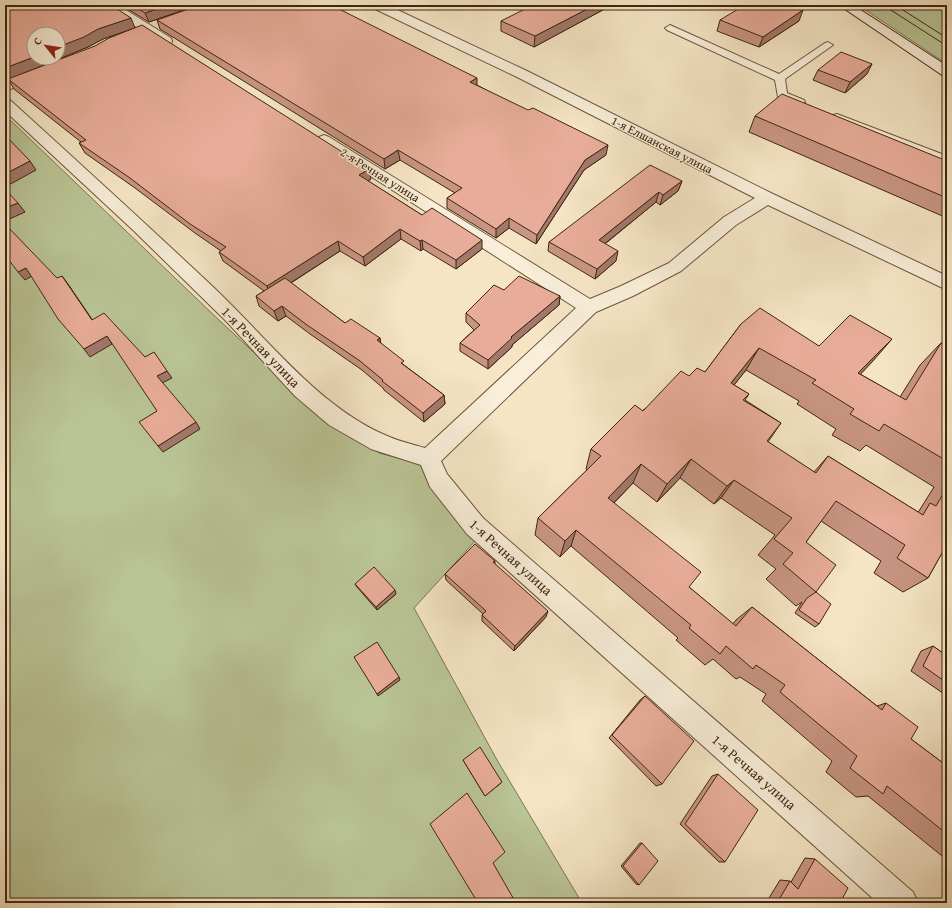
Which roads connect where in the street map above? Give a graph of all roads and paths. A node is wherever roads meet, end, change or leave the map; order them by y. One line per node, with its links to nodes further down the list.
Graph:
1 (110, 5): 6 (street)
2 (377, 5): 18 (street, 1-я Елшанская улица)
3 (846, 5): 10 (street)
4 (162, 24): 6 (street)
5 (670, 28): 11 (lane)
6 (142, 31): 8 (street)
7 (828, 45): 11 (lane)
8 (181, 50)
9 (49, 70): 12 (street)
10 (947, 72)
11 (780, 78): 14 (lane)
12 (5, 87)
13 (5, 103): 21 (street, 1-я Речная улица)
14 (811, 106)
15 (825, 112): 17 (lane)
16 (308, 130): 20 (street, 2-я Речная улица)
17 (947, 160)
18 (767, 198): 19 (street, 1-я Елшанская улица); 20 (street)
19 (947, 284)
20 (589, 307): 21 (street)
21 (429, 458): 22 (street, 1-я Речная улица)
22 (902, 903)

